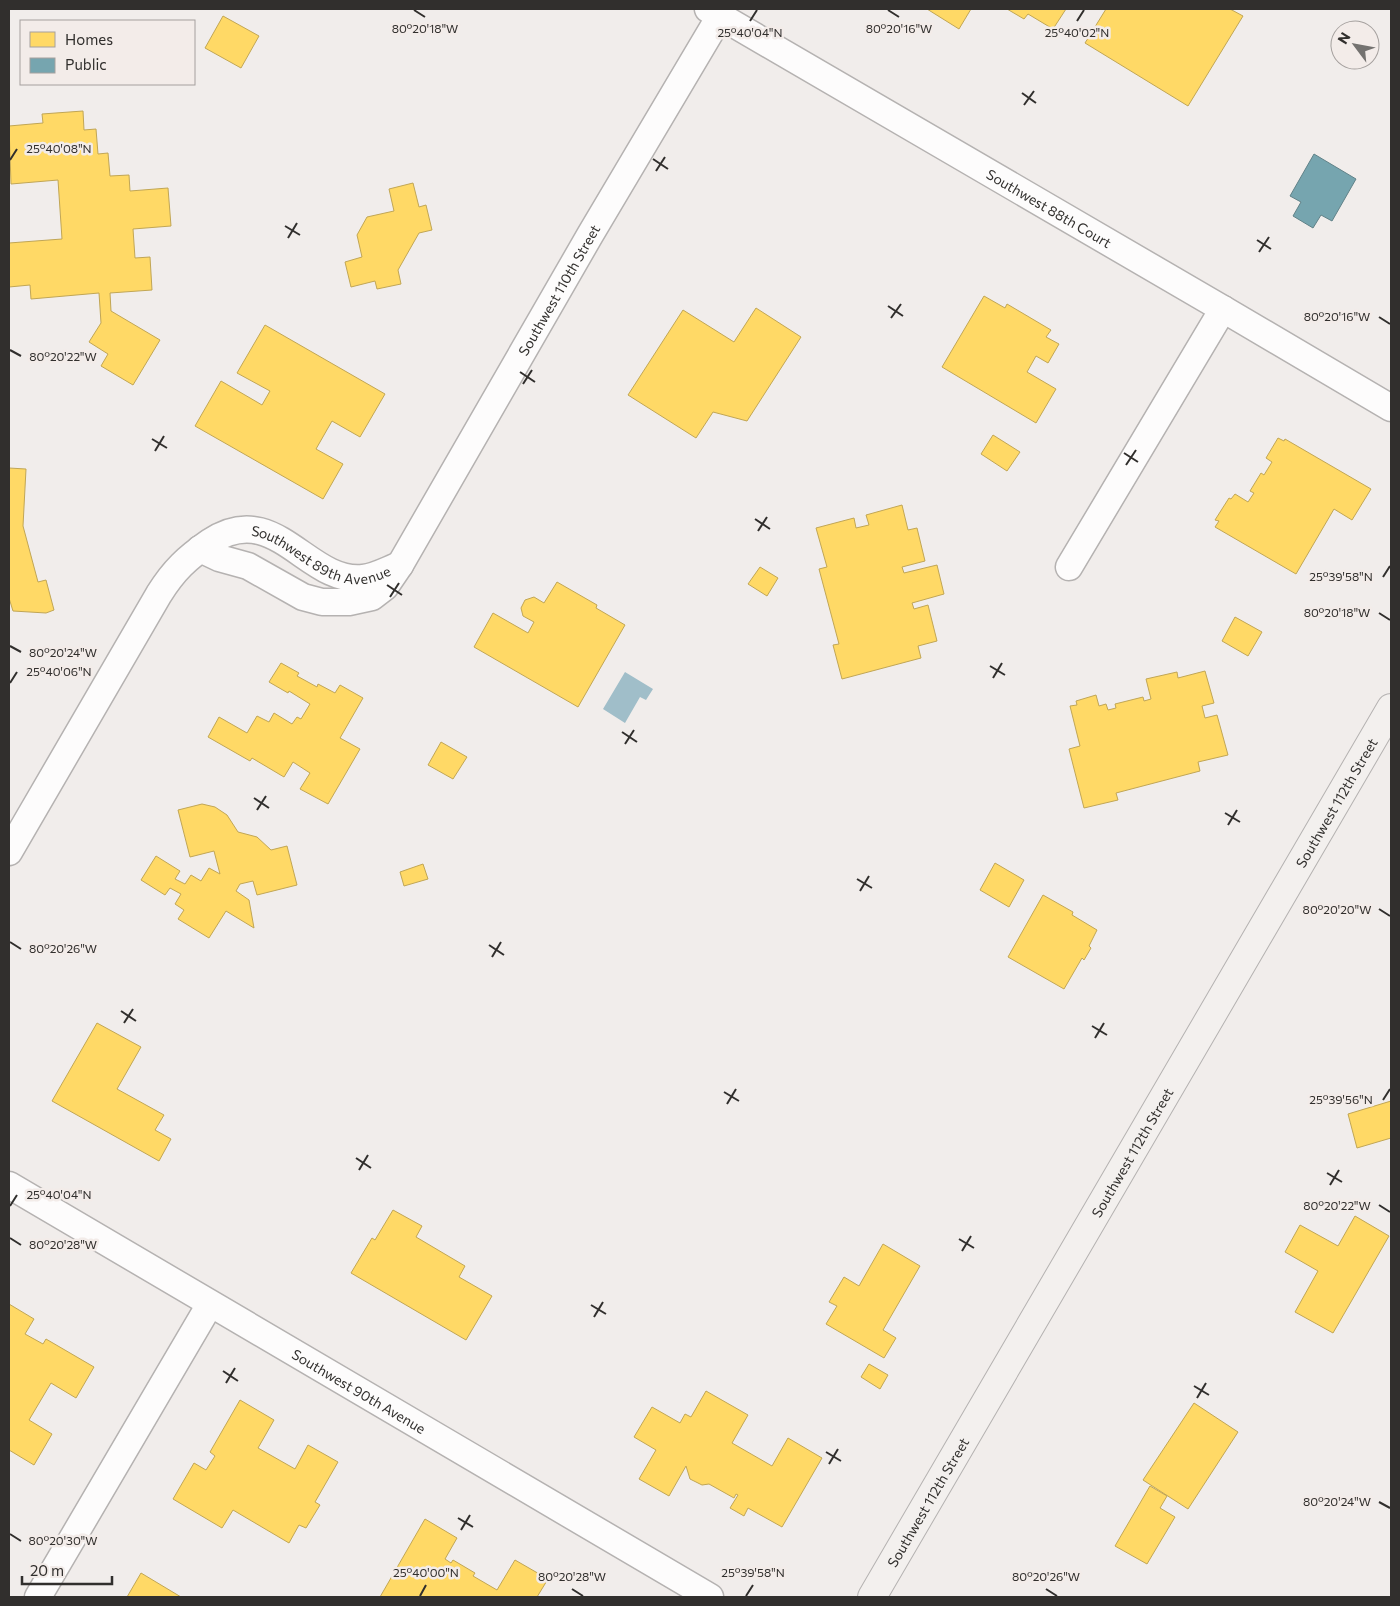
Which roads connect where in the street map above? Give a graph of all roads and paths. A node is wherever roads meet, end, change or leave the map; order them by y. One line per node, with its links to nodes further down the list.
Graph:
1 (714, 12): 2 (street, Southwest 88th Court); 5 (street, Southwest 110th Street)
2 (1223, 308): 3 (street, Southwest 88th Court); 6 (street)
3 (1391, 408)
4 (200, 549): 5 (street, Southwest 89th Avenue); 5 (street, Southwest 89th Avenue); 8 (street)
5 (400, 565)
6 (1069, 568)
7 (1391, 708): 13 (main road, Southwest 112th Street)
8 (9, 852)
9 (9, 1185): 10 (street, Southwest 90th Avenue)
10 (210, 1304): 11 (street); 12 (street, Southwest 90th Avenue)
11 (38, 1597)
12 (710, 1597)
13 (872, 1597)

